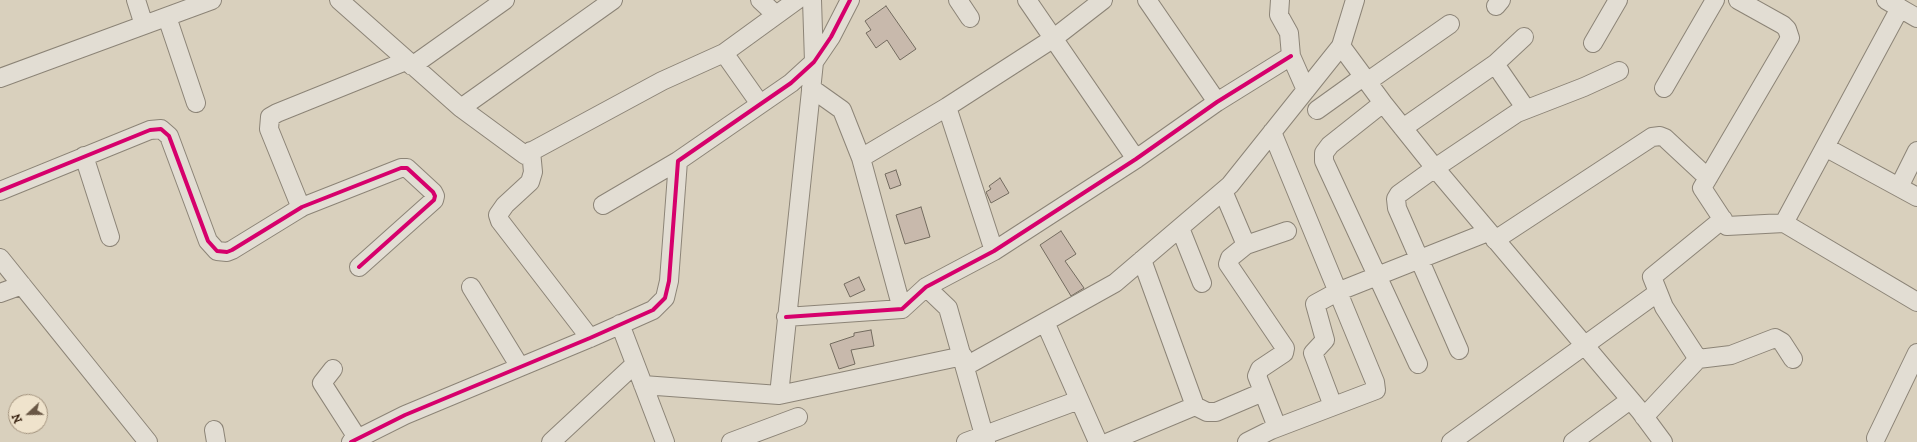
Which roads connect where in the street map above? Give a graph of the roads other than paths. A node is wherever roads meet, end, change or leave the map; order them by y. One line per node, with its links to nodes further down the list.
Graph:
1 (136, 0): 25 (street)
2 (212, 0): 21 (street)
3 (339, 0): 33 (street)
4 (613, 0): 46 (street)
5 (760, 0): 20 (street)
6 (797, 0): 20 (street)
7 (812, 0): 32 (street)
8 (850, 0): 32 (street)
9 (958, 0): 22 (street)
10 (1027, 0): 26 (street)
11 (1103, 0): 26 (street)
12 (1147, 0): 41 (street)
13 (1280, 0): 31 (street)
14 (1355, 0): 29 (street)
15 (1618, 0): 28 (street)
16 (1715, 0): 39 (street)
17 (1738, 0): 59 (street)
18 (500, 1): 33 (street)
19 (1893, 4): 23 (street); 51 (street)
20 (776, 15): 30 (street)
21 (167, 17): 25 (street); 42 (street)
22 (970, 18)
23 (1917, 18)
24 (1450, 24): 37 (street)
25 (144, 25): 36 (street)
26 (1054, 38): 45 (street); 56 (street)
27 (1524, 38): 34 (street)
28 (1593, 43)
29 (1341, 46): 37 (street); 40 (street)
30 (724, 53): 44 (street); 52 (street)
31 (1291, 56): 40 (street); 41 (street)
32 (814, 62): 38 (street); 44 (street)
33 (409, 63): 46 (street); 65 (street)
34 (1495, 64): 47 (street); 49 (street)
35 (1619, 70): 47 (street)
36 (0, 78)
37 (1365, 80): 43 (street); 48 (street)
38 (811, 88): 55 (street); 88 (street)
39 (1664, 88)
40 (1306, 90): 50 (street)
41 (1217, 102): 56 (street)
42 (196, 103)
43 (1383, 103): 49 (street); 78 (street)
44 (760, 104): 57 (street)
45 (947, 107): 55 (street); 73 (street)
46 (461, 108): 52 (street)
47 (1526, 109): 58 (street)
48 (1317, 110)
49 (1404, 128): 58 (street)
50 (1272, 132): 62 (street); 83 (street)
51 (1825, 147): 60 (street); 67 (street)
52 (531, 151): 91 (street)
53 (1917, 151): 60 (street)
54 (84, 156): 61 (street); 65 (street); 71 (street)
55 (861, 158): 87 (street)
56 (1136, 159): 73 (street)
57 (678, 161): 64 (street); 90 (street)
58 (1435, 168): 70 (street); 75 (street)
59 (1708, 178): 66 (street); 70 (street)
60 (1899, 187): 63 (street)
61 (0, 191)
62 (1222, 192): 68 (street); 72 (street)
63 (1917, 197)
64 (604, 205)
65 (301, 208): 77 (street)
66 (1723, 219): 67 (street); 84 (street)
67 (1784, 223): 86 (street)
68 (1180, 228): 76 (street); 79 (street)
69 (1287, 230): 72 (street)
70 (1491, 236): 75 (street); 92 (street)
71 (110, 237)
72 (1246, 245): 103 (street)
73 (994, 251): 82 (street)
74 (0, 258): 80 (street)
75 (1420, 259): 78 (street); 93 (street)
76 (1142, 260): 89 (street); 107 (street)
77 (359, 267)
78 (1378, 276): 83 (street); 99 (street)
79 (1202, 283)
80 (22, 285): 85 (street); 116 (street)
81 (471, 287): 100 (street)
82 (926, 287): 87 (street); 97 (street)
83 (1337, 292): 108 (street); 108 (street)
84 (1657, 292): 92 (street); 95 (street)
85 (0, 293)
86 (1917, 302)
87 (902, 308): 88 (street)
88 (786, 317): 104 (street)
89 (1045, 322): 97 (street); 105 (street)
90 (620, 324): 91 (street); 98 (street)
91 (590, 338): 100 (street)
92 (1584, 346): 106 (street); 123 (street)
93 (1459, 350)
94 (1917, 353): 112 (street)
95 (1698, 359): 96 (street); 110 (street)
96 (1793, 359)
97 (964, 361): 104 (street); 113 (street)
98 (635, 364): 102 (street); 117 (street)
99 (1418, 364)
100 (520, 367): 114 (street)
101 (334, 369): 114 (street)
102 (643, 385): 104 (street); 115 (street)
103 (1263, 392): 107 (street); 111 (street)
104 (779, 395)
105 (1079, 400): 113 (street); 120 (street)
106 (1630, 400): 110 (street); 124 (street)
107 (1195, 406): 121 (street)
108 (1333, 406): 111 (street)
109 (798, 417): 118 (street)
110 (1644, 417): 125 (street)
111 (1277, 427): 122 (street)
112 (1876, 438)
113 (985, 439): 119 (street)
114 (358, 440)
115 (664, 441)
116 (148, 442)
117 (551, 442)
118 (731, 442)
119 (966, 442)
120 (1098, 442)
121 (1109, 442)
122 (1247, 442)
123 (1451, 442)
124 (1573, 442)
125 (1663, 442)

